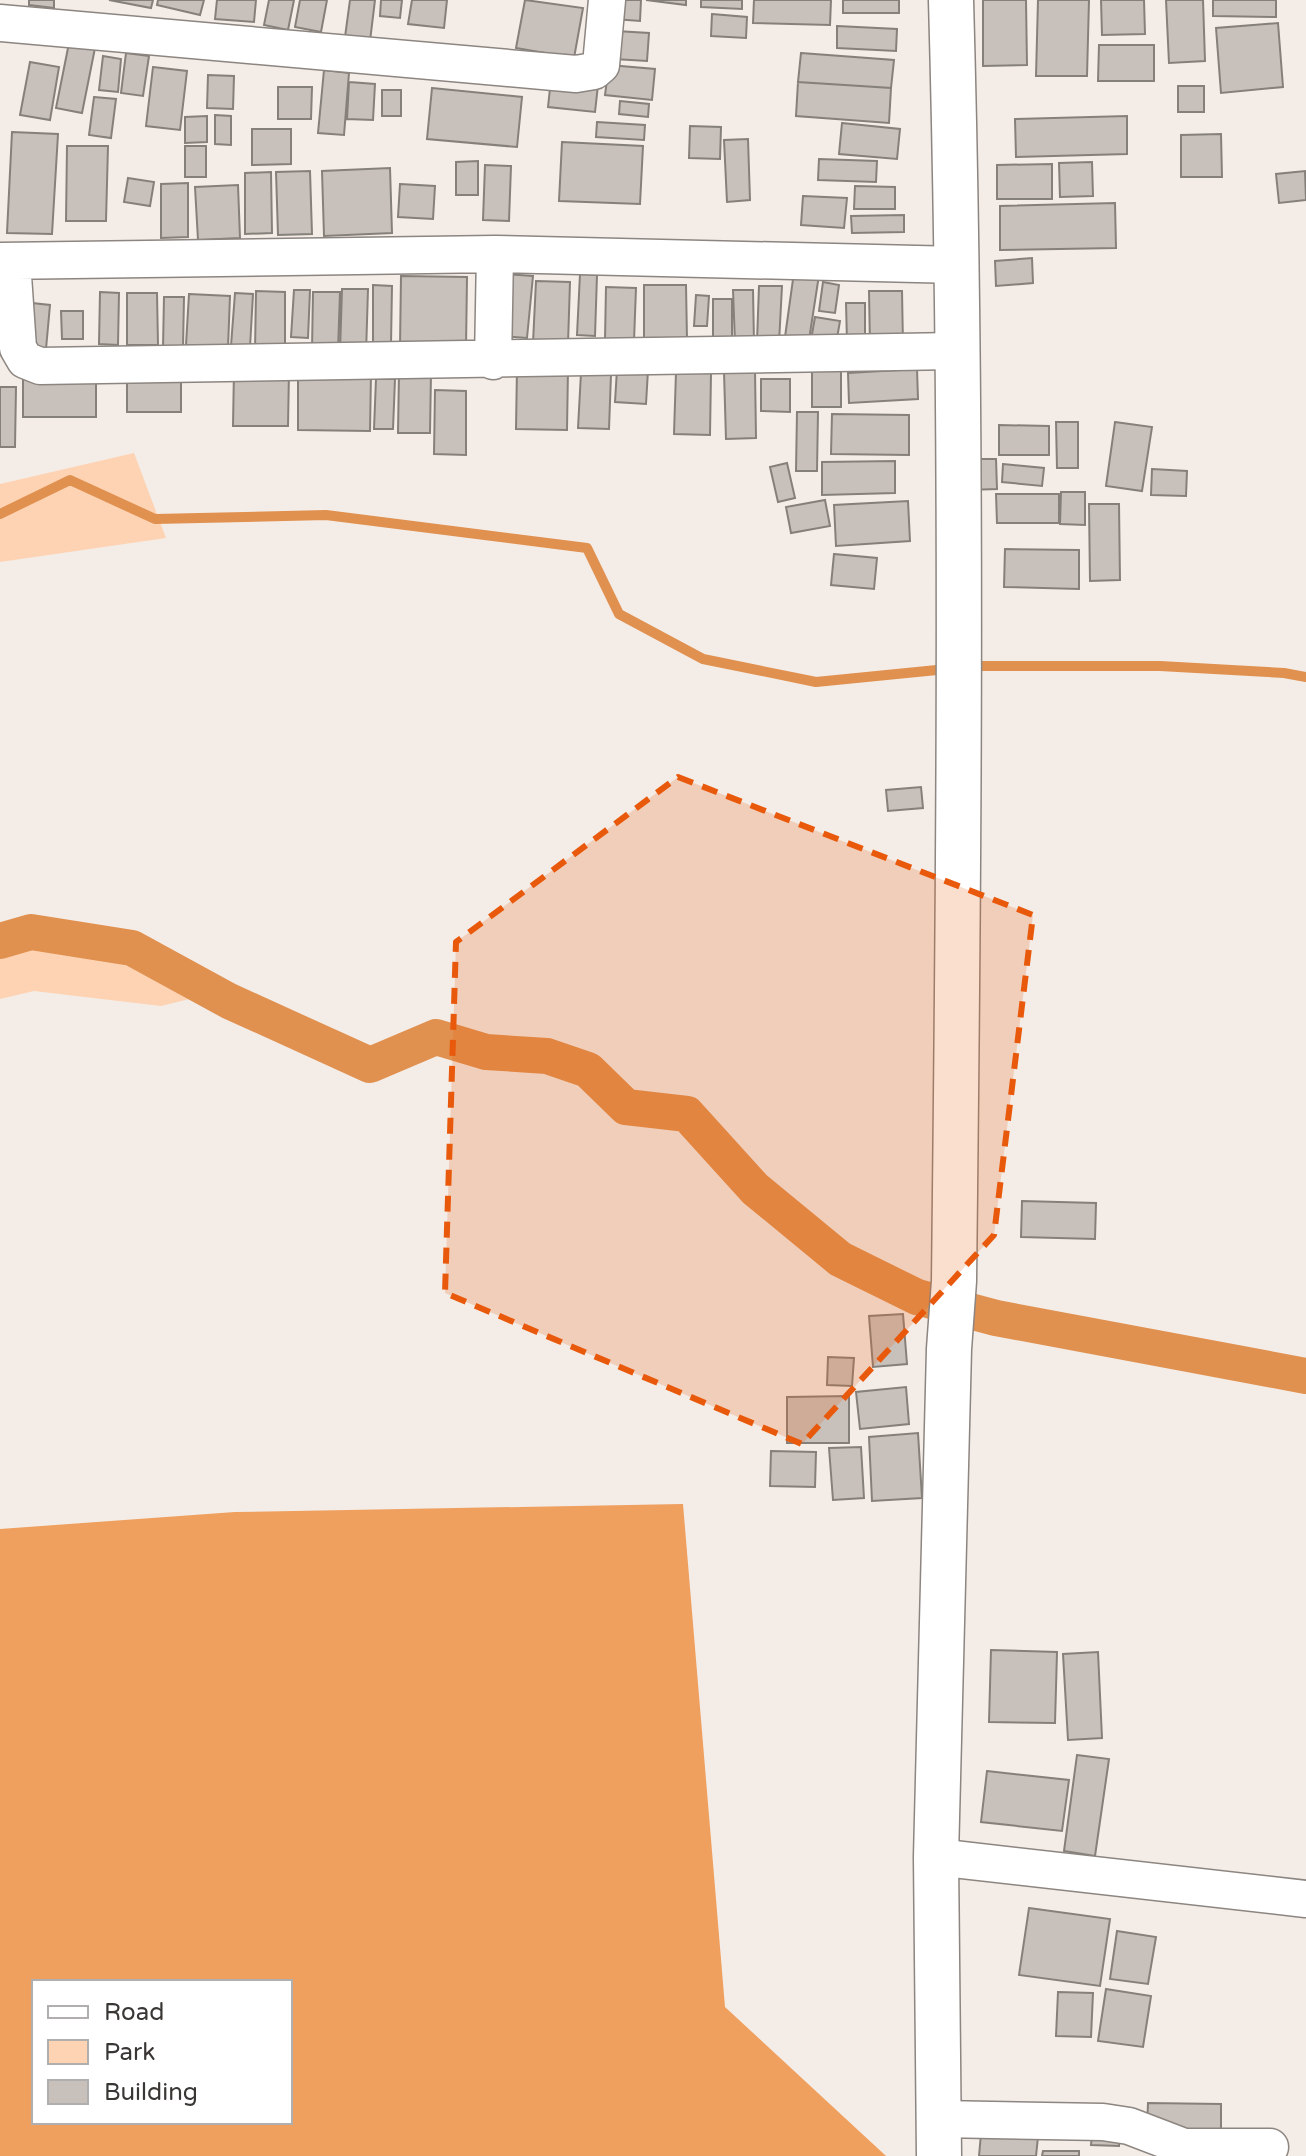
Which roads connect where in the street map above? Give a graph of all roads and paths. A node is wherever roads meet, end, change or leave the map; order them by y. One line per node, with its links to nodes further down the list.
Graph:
1 (607, 0): 3 (street)
2 (951, 0): 6 (main road)
3 (0, 23)
4 (495, 254): 5 (street); 6 (street); 8 (street)
5 (6, 261): 8 (street)
6 (958, 265): 7 (main road)
7 (955, 351): 8 (street); 9 (main road)
8 (493, 361)
9 (936, 1857): 10 (street); 11 (main road)
10 (1306, 1899)
11 (940, 2138): 12 (street)
12 (1270, 2147)

